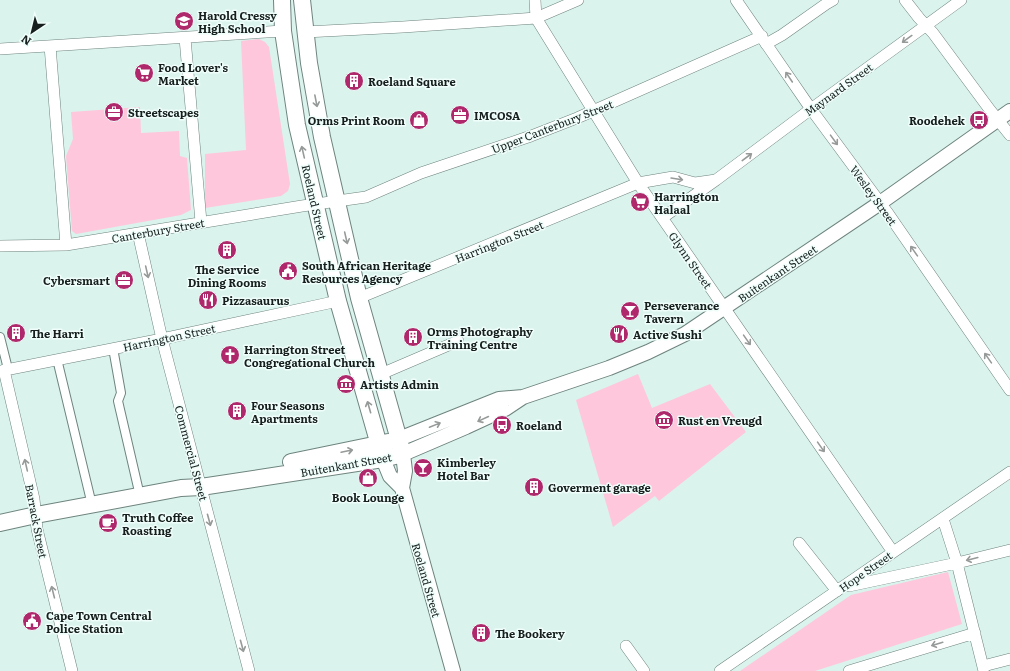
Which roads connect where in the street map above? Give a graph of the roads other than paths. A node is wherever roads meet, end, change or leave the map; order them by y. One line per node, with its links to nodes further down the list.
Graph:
1 (282, 0): 11 (main road, Roeland Street)
2 (302, 0): 12 (main road, Roeland Street)
3 (534, 0): 9 (street, Glynn Street)
4 (578, 0): 9 (street)
5 (736, 0): 14 (street, Wesley Street)
6 (833, 0): 14 (street, Upper Canterbury Street)
7 (905, 0): 10 (street)
8 (961, 0): 10 (street, Maynard Street)
9 (536, 18): 12 (street); 18 (street, Glynn Street)
10 (926, 25): 17 (street, Maynard Street, one-way to 17); 20 (street)
11 (283, 32): 13 (street); 26 (main road, Roeland Street, one-way to 11)
12 (305, 32): 24 (main road, Roeland Street, one-way to 24)
13 (186, 38): 15 (street); 28 (street)
14 (764, 40): 17 (street, Wesley Street, one-way to 14); 18 (street, Upper Canterbury Street)
15 (50, 46): 16 (street); 30 (street)
16 (0, 49)
17 (811, 109): 22 (street, Maynard Street, one-way to 17); 25 (street, Wesley Street, one-way to 25)
18 (593, 111): 23 (street, Glynn Street); 24 (street, Upper Canterbury Street)
19 (1010, 111): 20 (street, Buitenkant Street)
20 (998, 119): 21 (street); 25 (street, Buitenkant Street)
21 (1010, 135)
22 (716, 180): 23 (street, Maynard Street, one-way to 22); 27 (street, Maynard Street)
23 (638, 183): 27 (street, Glynn Street); 32 (street, Harrington Street)
24 (337, 200): 26 (street, Upper Canterbury Street); 32 (main road, Roeland Street, one-way to 32)
25 (880, 203): 34 (street, Buitenkant Street); 42 (street, Wesley Street, one-way to 25)
26 (314, 204): 28 (street, Canterbury Street); 33 (main road, Roeland Street)
27 (662, 218): 34 (street, Glynn Street)
28 (201, 222): 29 (street, Canterbury Street)
29 (138, 234): 30 (street, Canterbury Street); 36 (street, Commercial Street, one-way to 36)
30 (66, 245): 31 (street, Canterbury Street)
31 (0, 246)
32 (359, 298): 41 (main road, Roeland Street)
33 (338, 301): 36 (street, Harrington Street); 44 (main road, Roeland Street, one-way to 33)
34 (725, 308): 43 (street, Buitenkant Street); 55 (street, Glynn Street, one-way to 55)
35 (0, 337): 40 (street, Barrack Street)
36 (162, 339): 38 (street, Harrington Street); 46 (street, Commercial Street)
37 (458, 341): 41 (street)
38 (113, 348): 39 (street, Harrington Street); 48 (street)
39 (57, 359): 40 (street, Harrington Street); 49 (street)
40 (4, 370): 50 (street, Barrack Street, one-way to 40)
41 (381, 374): 43 (main road, Roeland Street)
42 (1010, 390)
43 (401, 446): 44 (main road, Buitenkant Street); 47 (street, Roeland Street)
44 (381, 452): 46 (main road, Buitenkant Street); 47 (street, Roeland Street)
45 (1010, 472): 51 (street, Hope Street)
46 (200, 484): 48 (main road, Buitenkant Street); 63 (street, Commercial Street, one-way to 63)
47 (402, 488): 64 (street, Roeland Street)
48 (140, 496): 49 (main road, Buitenkant Street)
49 (92, 505): 50 (main road, Buitenkant Street)
50 (36, 515): 52 (main road, Buitenkant Street); 62 (street, Barrack Street, one-way to 50)
51 (943, 519): 55 (street, Hope Street); 56 (street)
52 (0, 523)
53 (799, 543): 57 (street)
54 (1010, 550): 56 (street, one-way to 56)
55 (893, 552): 57 (street, Hope Street)
56 (956, 563): 57 (street); 58 (street)
57 (840, 589): 66 (street, Hope Street)
58 (975, 633): 61 (street); 67 (street, one-way to 67)
59 (626, 646): 65 (street)
60 (1010, 659): 61 (street)
61 (984, 669)
62 (72, 671)
63 (249, 671)
64 (453, 671)
65 (644, 671)
66 (720, 671)
67 (849, 671)

